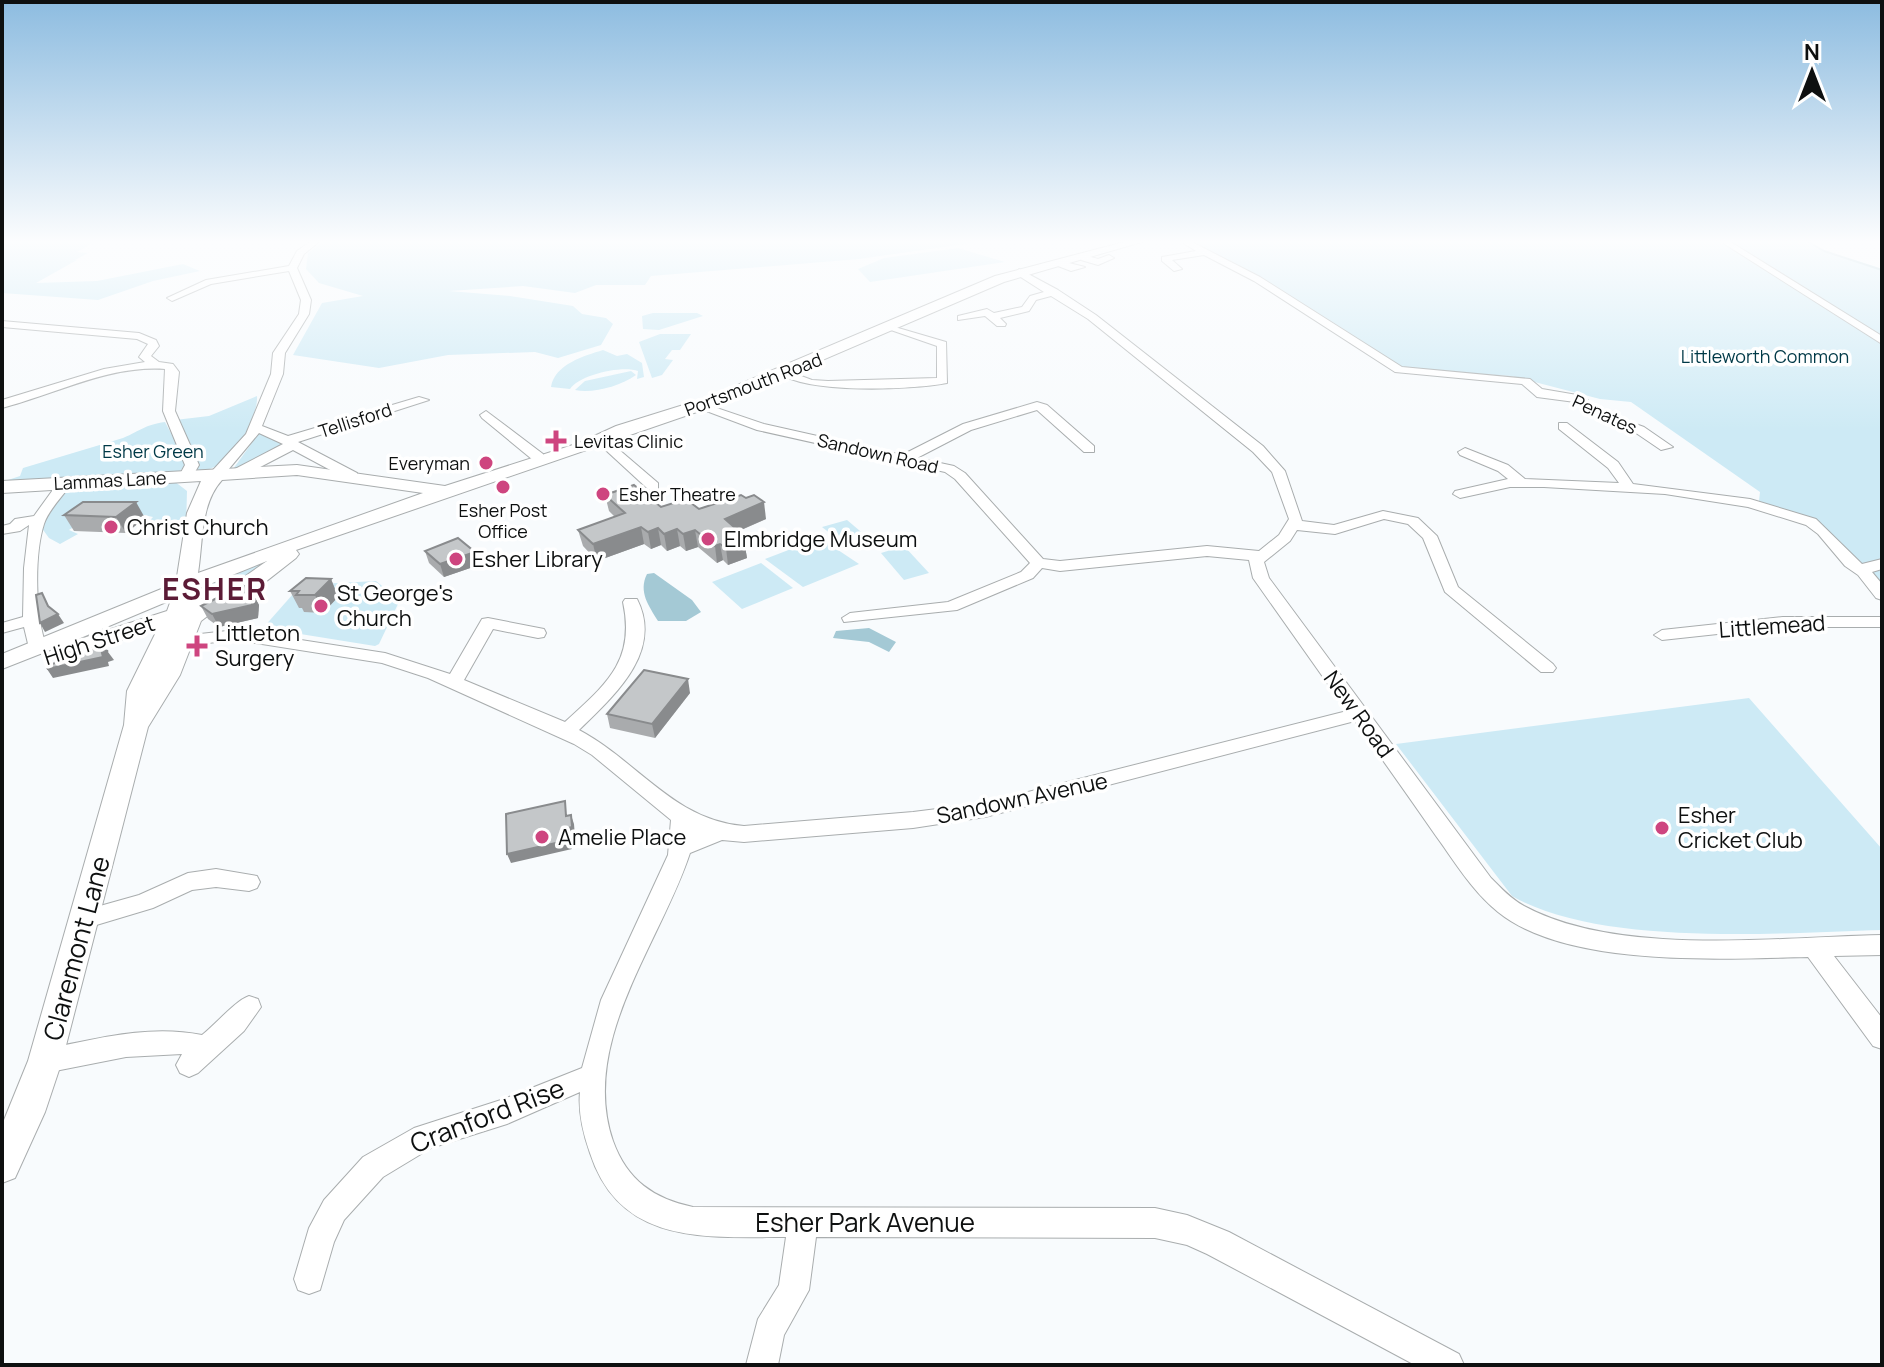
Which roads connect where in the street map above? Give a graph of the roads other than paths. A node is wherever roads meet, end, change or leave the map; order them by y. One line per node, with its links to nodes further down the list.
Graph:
1 (305, 305): 18 (street)
2 (940, 305): 9 (main road, Portsmouth Road)
3 (1031, 305): 7 (street)
4 (1073, 305): 40 (street)
5 (1297, 305): 21 (street, Penates)
6 (1825, 305): 10 (street)
7 (962, 318)
8 (2, 324): 11 (street)
9 (892, 327): 12 (main road, Portsmouth Road); 12 (street)
10 (1882, 341)
11 (149, 360): 14 (street); 29 (street)
12 (785, 373): 15 (main road, Portsmouth Road)
13 (423, 400): 20 (street, Tellisford)
14 (2, 404)
15 (699, 406): 19 (main road, Portsmouth Road); 25 (street, Sandown Road)
16 (486, 415): 24 (street)
17 (1563, 426): 36 (street)
18 (256, 429): 20 (street); 28 (street)
19 (601, 438): 24 (main road, High Street); 26 (main road, High Street); 33 (street)
20 (289, 443): 27 (street); 30 (street)
21 (1666, 447)
22 (1089, 449): 25 (street)
23 (1465, 451): 31 (street)
24 (538, 457): 26 (main road, High Street)
25 (904, 459): 44 (street, Sandown Road)
26 (518, 467): 37 (main road, High Street)
27 (240, 472): 28 (main road); 30 (main road); 35 (main road)
28 (218, 473): 29 (main road, Lammas Lane); 35 (main road)
29 (186, 476): 32 (main road, Lammas Lane); 35 (main road)
30 (352, 476): 37 (main road)
31 (1520, 482): 36 (street); 38 (street)
32 (65, 483): 34 (main road, Lammas Lane); 39 (street)
33 (653, 486)
34 (2, 487)
35 (205, 488): 47 (main road, Claremont Lane)
36 (1629, 488): 46 (street)
37 (414, 493): 42 (main road, High Street)
38 (1460, 494)
39 (39, 520): 41 (street); 53 (street)
40 (1295, 525): 43 (street); 61 (street)
41 (2, 530)
42 (317, 535): 47 (main road, High Street); 50 (main road, High Street)
43 (1260, 556): 44 (street); 64 (street, New Road)
44 (1038, 563): 52 (street)
45 (1882, 564): 46 (street)
46 (1864, 572): 48 (street)
47 (186, 585): 51 (main road, Claremont Lane); 59 (main road, High Street)
48 (1882, 595)
49 (631, 602): 65 (street)
50 (209, 606): 51 (main road, High Street); 58 (main road, Claremont Lane)
51 (177, 616): 58 (main road, Claremont Lane); 62 (main road, High Street)
52 (850, 618)
53 (32, 620): 55 (street); 59 (street)
54 (1882, 622): 57 (street, Littlemead)
55 (2, 628)
56 (538, 633): 63 (street)
57 (1662, 635)
58 (174, 641): 63 (street); 70 (main road, Claremont Lane)
59 (38, 648): 60 (main road, High Street)
60 (2, 662)
61 (1535, 662)
62 (2, 670)
63 (453, 682): 65 (street)
64 (1358, 714): 67 (street, Sandown Avenue); 72 (street, New Road)
65 (567, 731): 66 (street)
66 (681, 817): 67 (street, Sandown Avenue); 68 (street, Esher Park Avenue)
67 (720, 832): 68 (street)
68 (681, 848): 76 (street, Esher Park Avenue)
69 (249, 882): 70 (street)
70 (83, 920): 75 (main road, Claremont Lane)
71 (1882, 945): 72 (street, New Road)
72 (1814, 947): 74 (street)
73 (249, 1007): 75 (street)
74 (1882, 1038)
75 (45, 1061): 77 (main road, Claremont Lane)
76 (594, 1078): 78 (street, Esher Park Avenue); 79 (street, Cranford Rise)
77 (2, 1165)
78 (803, 1221): 80 (street); 81 (street, Esher Park Avenue)
79 (309, 1279)
80 (762, 1365)
81 (1448, 1365)

